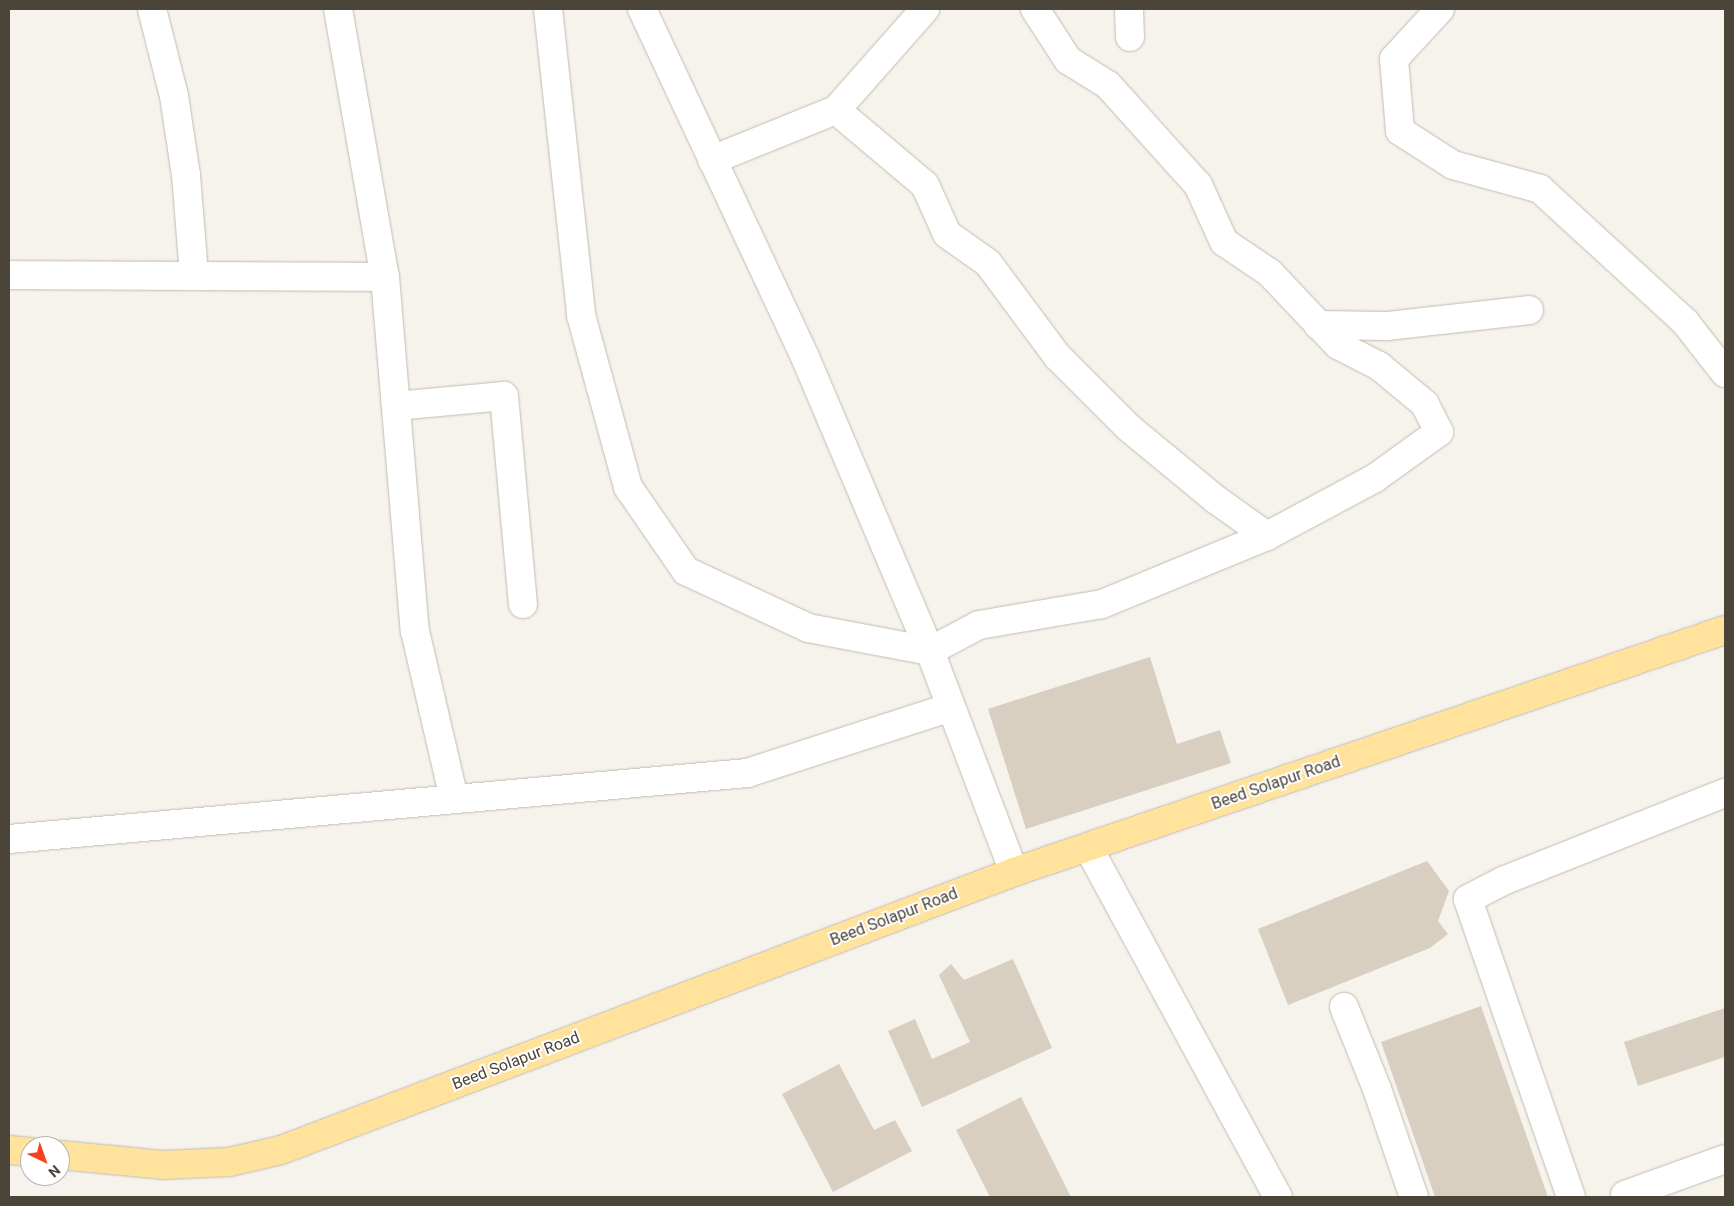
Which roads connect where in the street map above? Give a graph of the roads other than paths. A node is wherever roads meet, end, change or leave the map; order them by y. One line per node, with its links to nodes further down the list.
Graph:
1 (152, 9): 13 (street)
2 (338, 9): 14 (street)
3 (548, 9): 22 (street)
4 (642, 9): 11 (street)
5 (925, 9): 10 (street)
6 (1035, 9): 16 (street)
7 (1129, 9): 9 (street)
8 (1440, 9): 17 (street)
9 (1130, 37)
10 (836, 110): 11 (street); 19 (street)
11 (712, 160): 22 (street)
12 (9, 275): 13 (street)
13 (194, 275): 14 (street)
14 (384, 277): 18 (street)
15 (1529, 310): 16 (street)
16 (1318, 325): 19 (street)
17 (1725, 373)
18 (396, 406): 20 (street); 25 (street)
19 (1267, 536): 22 (street)
20 (524, 604)
21 (1725, 630): 27 (main road, Beed Solapur Road)
22 (930, 651): 23 (street)
23 (951, 707): 25 (street); 28 (street)
24 (1725, 793): 35 (street)
25 (454, 798): 26 (street)
26 (9, 839)
27 (1088, 847): 28 (main road, Beed Solapur Road); 33 (street)
28 (1014, 872): 30 (main road, Beed Solapur Road)
29 (1344, 1007): 34 (street)
30 (70, 1156)
31 (1725, 1159): 32 (street)
32 (1625, 1195)
33 (1278, 1197)
34 (1414, 1197)
35 (1571, 1197)

